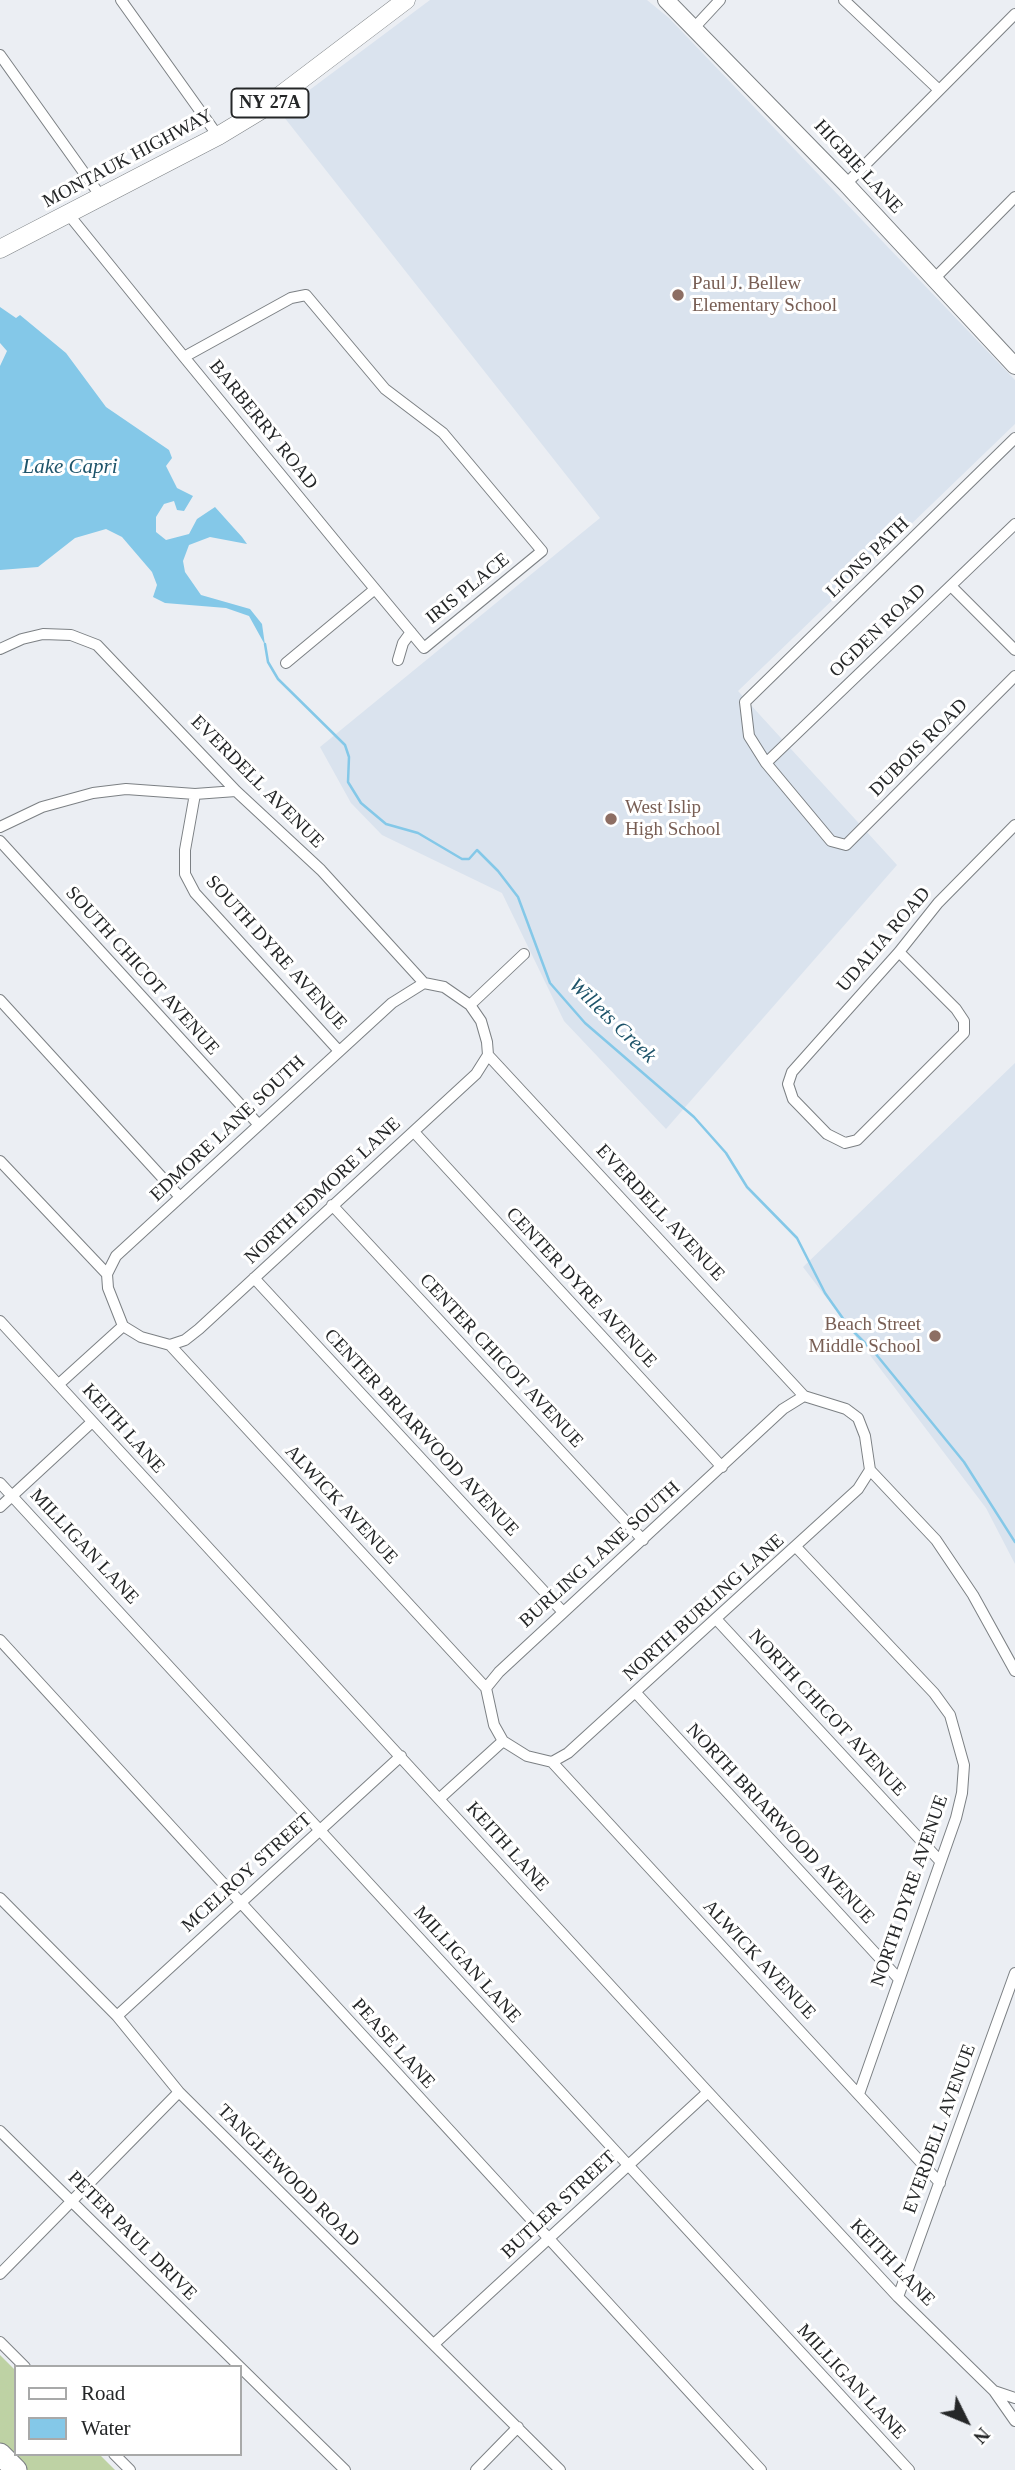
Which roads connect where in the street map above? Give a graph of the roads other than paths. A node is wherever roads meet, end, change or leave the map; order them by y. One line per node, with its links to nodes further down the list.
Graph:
1 (121, 0): 10 (street)
2 (406, 0): 10 (main road, MONTAUK HIGHWAY / NY 27A)
3 (666, 0): 7 (main road, HIGBIE LANE)
4 (720, 0): 7 (street)
5 (844, 0): 9 (street)
6 (1015, 14): 9 (street)
7 (694, 28): 11 (main road, HIGBIE LANE)
8 (0, 55): 13 (street)
9 (939, 90): 11 (street)
10 (218, 136): 13 (main road, MONTAUK HIGHWAY / NY 27A)
11 (846, 184): 16 (main road, HIGBIE LANE)
12 (1015, 197): 16 (street)
13 (103, 198): 14 (main road, MONTAUK HIGHWAY / NY 27A)
14 (69, 215): 15 (main road, MONTAUK HIGHWAY / NY 27A); 17 (street, BARBERRY ROAD)
15 (0, 249)
16 (934, 279): 18 (main road, HIGBIE LANE)
17 (184, 357): 22 (street, BARBERRY ROAD); 23 (street, IRIS PLACE)
18 (1015, 366)
19 (1015, 438): 29 (street, LIONS PATH)
20 (1015, 524): 21 (street, OGDEN ROAD)
21 (951, 586): 25 (street); 29 (street, OGDEN ROAD)
22 (375, 589): 23 (street, BARBERRY ROAD); 27 (street)
23 (411, 632): 26 (street, IRIS PLACE)
24 (0, 649): 30 (street, EVERDELL AVENUE)
25 (1015, 650)
26 (398, 660)
27 (286, 663)
28 (1015, 676): 29 (street, DUBOIS ROAD)
29 (766, 763)
30 (236, 791): 31 (street); 37 (street, EVERDELL AVENUE)
31 (195, 794): 33 (street); 40 (street, SOUTH DYRE AVENUE)
32 (1015, 825): 35 (street, UDALIA ROAD)
33 (0, 827)
34 (0, 841): 42 (street, SOUTH CHICOT AVENUE)
35 (899, 952): 35 (street, UDALIA ROAD)
36 (524, 954): 39 (street)
37 (424, 983): 39 (street, EVERDELL AVENUE); 40 (street, EDMORE LANE SOUTH)
38 (0, 1000): 45 (street)
39 (470, 1005): 41 (street)
40 (339, 1051): 42 (street, EDMORE LANE SOUTH)
41 (488, 1055): 43 (street, NORTH EDMORE LANE); 53 (street, EVERDELL AVENUE)
42 (259, 1125): 45 (street, EDMORE LANE SOUTH)
43 (414, 1132): 46 (street, NORTH EDMORE LANE); 55 (street, CENTER DYRE AVENUE)
44 (0, 1161): 47 (street)
45 (180, 1197): 47 (street, EDMORE LANE SOUTH)
46 (332, 1205): 48 (street, NORTH EDMORE LANE); 60 (street, CENTER CHICOT AVENUE)
47 (107, 1274): 50 (street)
48 (254, 1278): 51 (street, NORTH EDMORE LANE); 62 (street, CENTER BRIARWOOD AVENUE)
49 (0, 1321): 52 (street, KEITH LANE)
50 (123, 1326): 51 (street); 52 (street)
51 (170, 1345): 66 (street, ALWICK AVENUE)
52 (59, 1384): 54 (street, KEITH LANE)
53 (804, 1396): 55 (street, BURLING LANE SOUTH); 56 (street)
54 (92, 1422): 58 (street); 69 (street, KEITH LANE)
55 (723, 1467): 60 (street, BURLING LANE SOUTH)
56 (870, 1470): 61 (street, NORTH BURLING LANE); 65 (street)
57 (0, 1483): 58 (street, MILLIGAN LANE)
58 (13, 1496): 59 (street); 72 (street, MILLIGAN LANE)
59 (0, 1507)
60 (643, 1541): 62 (street, BURLING LANE SOUTH)
61 (796, 1547): 63 (street, NORTH BURLING LANE); 73 (street, NORTH DYRE AVENUE)
62 (563, 1612): 66 (street, BURLING LANE SOUTH)
63 (717, 1620): 67 (street, NORTH BURLING LANE); 73 (street, NORTH CHICOT AVENUE)
64 (0, 1640): 75 (street, PEASE LANE)
65 (1015, 1671)
66 (486, 1688): 68 (street)
67 (636, 1693): 70 (street, NORTH BURLING LANE); 77 (street, NORTH BRIARWOOD AVENUE)
68 (503, 1741): 70 (street); 71 (street)
69 (401, 1756): 71 (street, KEITH LANE); 72 (street, MCELROY STREET)
70 (552, 1762): 82 (street, ALWICK AVENUE)
71 (439, 1799): 81 (street, KEITH LANE)
72 (320, 1829): 75 (street, MCELROY STREET); 84 (street, MILLIGAN LANE)
73 (940, 1861): 77 (street, NORTH DYRE AVENUE)
74 (0, 1898): 79 (street, TANGLEWOOD ROAD)
75 (240, 1902): 79 (street, MCELROY STREET); 87 (street, PEASE LANE)
76 (1015, 1973): 78 (street, EVERDELL AVENUE)
77 (898, 1978): 82 (street, NORTH DYRE AVENUE)
78 (1010, 2003): 85 (street, EVERDELL AVENUE)
79 (117, 2016): 80 (street, TANGLEWOOD ROAD)
80 (179, 2092): 86 (street); 91 (street, TANGLEWOOD ROAD)
81 (708, 2092): 84 (street, BUTLER STREET); 89 (street, KEITH LANE)
82 (859, 2094): 85 (street, ALWICK AVENUE)
83 (0, 2131): 86 (street, PETER PAUL DRIVE)
84 (627, 2166): 87 (street, BUTLER STREET); 107 (street, MILLIGAN LANE)
85 (940, 2183): 89 (street, EVERDELL AVENUE)
86 (72, 2202): 88 (street); 93 (street, PETER PAUL DRIVE)
87 (548, 2239): 91 (street, BUTLER STREET); 106 (street, PEASE LANE)
88 (0, 2274)
89 (898, 2297): 95 (street, KEITH LANE)
90 (0, 2342): 92 (street)
91 (434, 2344): 98 (street, TANGLEWOOD ROAD)
92 (23, 2365)
93 (238, 2365)
94 (242, 2369): 103 (street, PETER PAUL DRIVE)
95 (994, 2391): 96 (street, KEITH LANE); 97 (street, KEITH LANE)
96 (1015, 2398)
97 (1015, 2421)
98 (518, 2427): 104 (street); 105 (street, TANGLEWOOD ROAD)
99 (0, 2454): 101 (highway)
100 (116, 2456): 102 (street)
101 (16, 2470)
102 (130, 2470)
103 (345, 2470)
104 (476, 2470)
105 (560, 2470)
106 (761, 2470)
107 (909, 2470)

